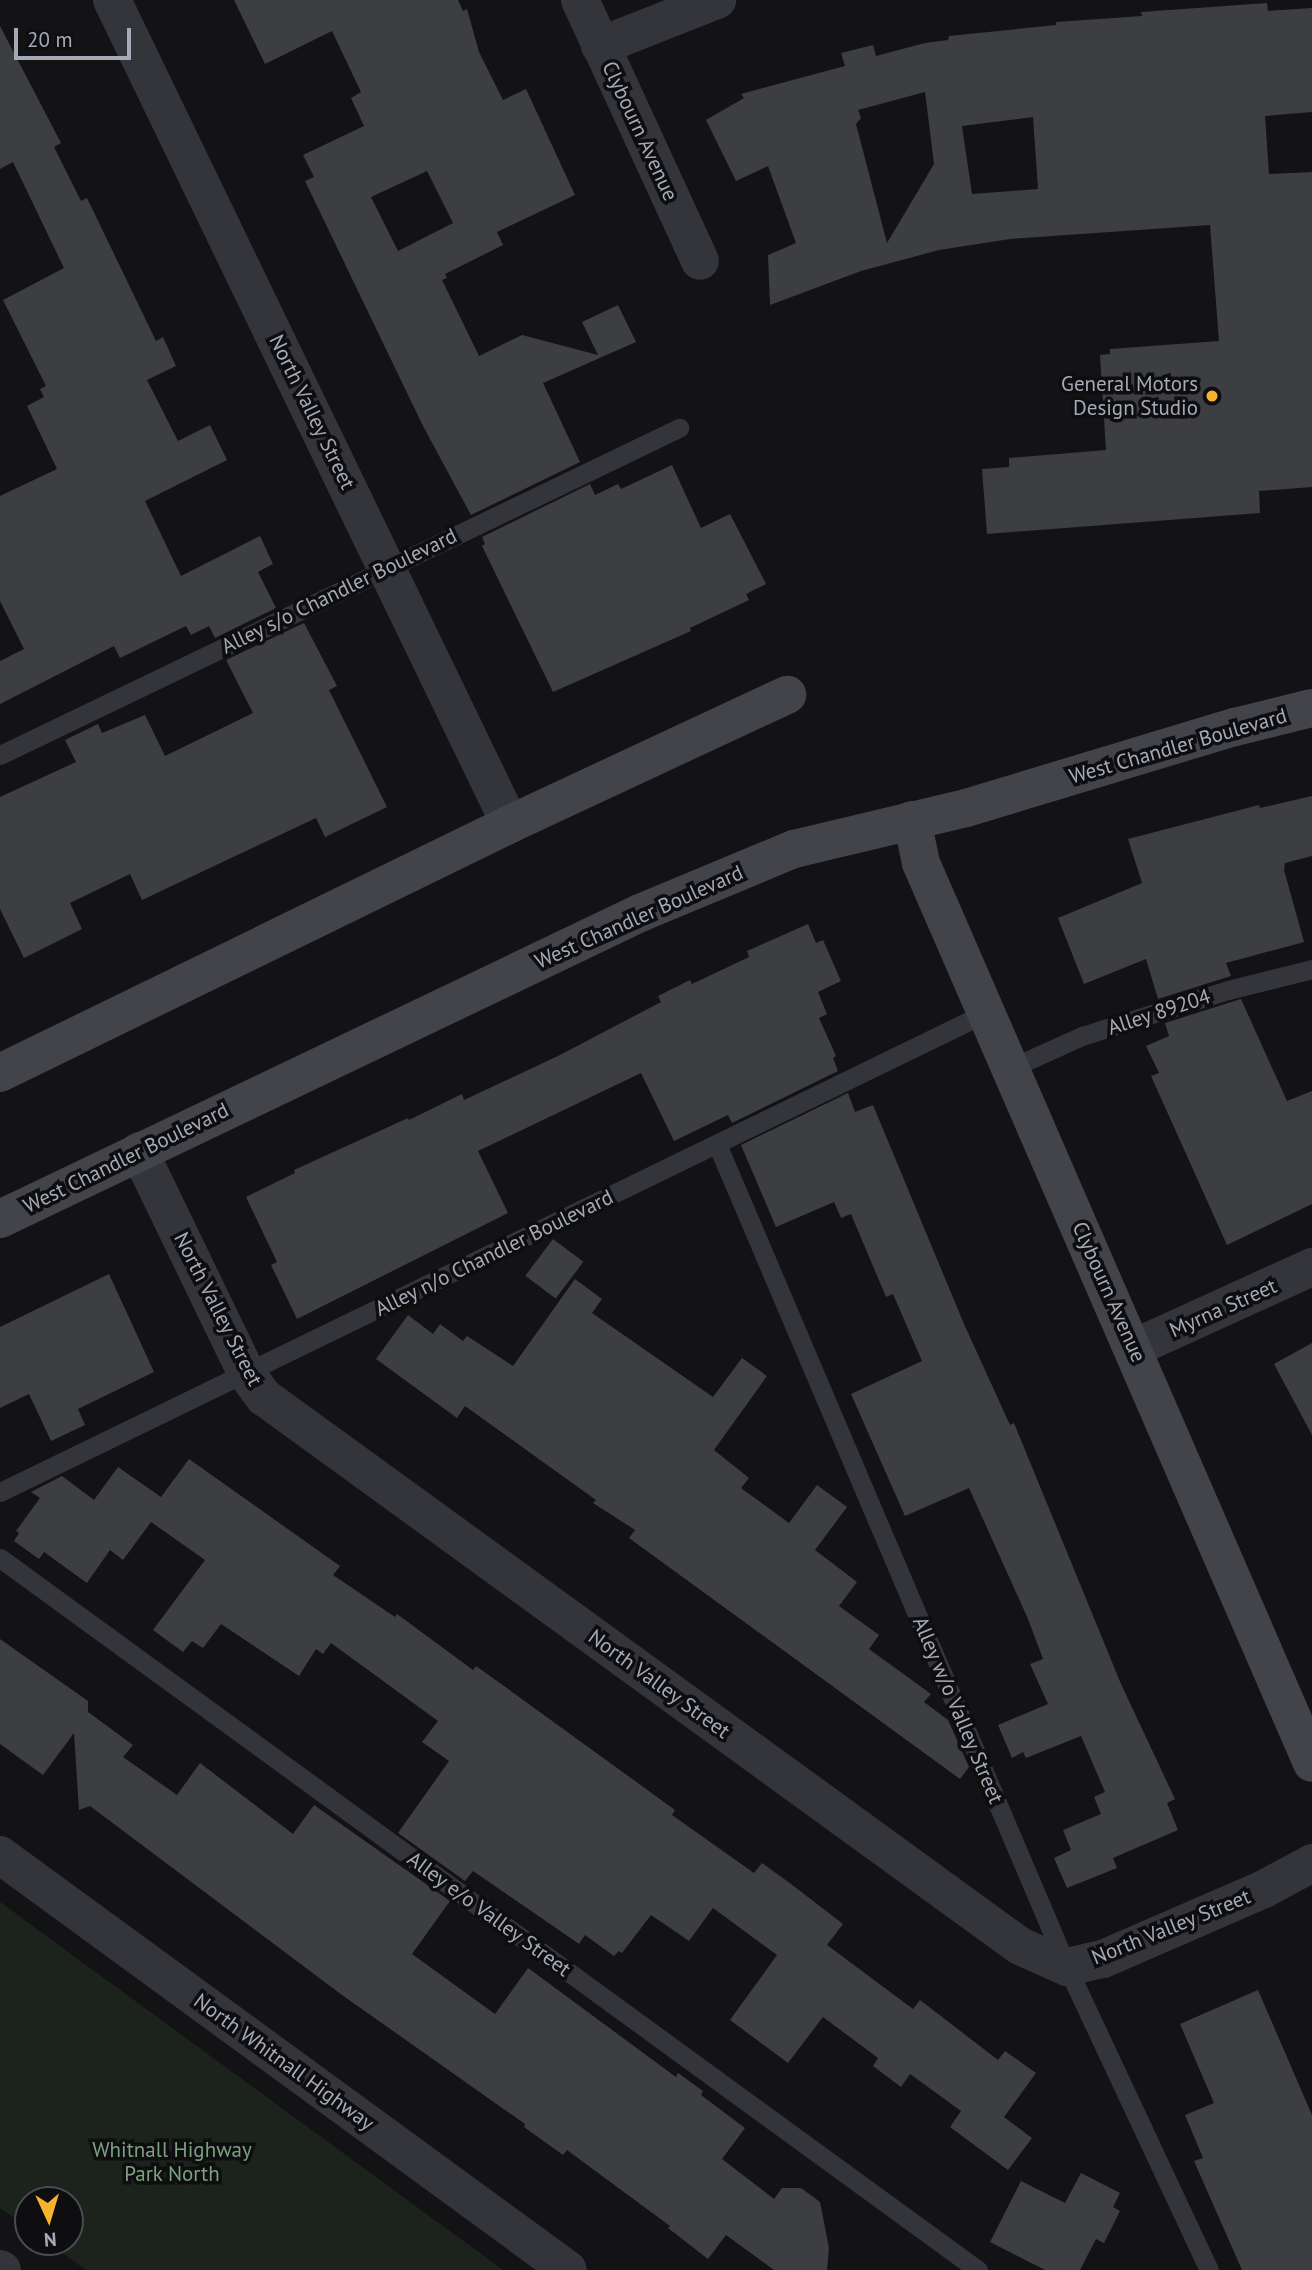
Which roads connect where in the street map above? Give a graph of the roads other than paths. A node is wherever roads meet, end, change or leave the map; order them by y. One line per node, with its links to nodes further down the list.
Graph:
1 (112, 0): 7 (street, North Valley Street)
2 (580, 0): 4 (street, Clybourn Avenue)
3 (717, 0): 4 (street)
4 (600, 46): 5 (street, Clybourn Avenue)
5 (700, 261)
6 (679, 428): 7 (lane, Alley s/o Chandler Boulevard)
7 (387, 567): 10 (lane, Alley s/o Chandler Boulevard); 12 (street, North Valley Street)
8 (787, 695): 12 (main road)
9 (1312, 708): 11 (main road, West Chandler Boulevard)
10 (0, 755)
11 (912, 820): 14 (main road, Clybourn Avenue); 18 (main road, West Chandler Boulevard)
12 (510, 824): 16 (main road)
13 (1312, 969): 15 (lane, Alley 89204)
14 (987, 1012): 15 (main road, Clybourn Avenue); 17 (lane, Alley n/o Chandler Boulevard)
15 (1011, 1068): 21 (main road, Clybourn Avenue)
16 (0, 1073)
17 (717, 1144): 22 (lane, Alley n/o Chandler Boulevard); 28 (lane, Alley w/o Valley Street)
18 (139, 1151): 19 (main road, West Chandler Boulevard); 22 (street, North Valley Street)
19 (0, 1219)
20 (1312, 1267): 21 (street, Myrna Street)
21 (1134, 1348): 25 (main road, Clybourn Avenue)
22 (247, 1374): 23 (lane, Alley n/o Chandler Boulevard); 28 (street, North Valley Street)
23 (0, 1492)
24 (0, 1558): 30 (lane, Alley e/o Valley Street)
25 (1312, 1763)
26 (0, 1855): 29 (street, North Whitnall Highway)
27 (1312, 1863): 28 (street, North Valley Street)
28 (1067, 1967): 31 (lane, Alley w/o Valley Street)
29 (568, 2270)
30 (978, 2270)
31 (1209, 2270)

